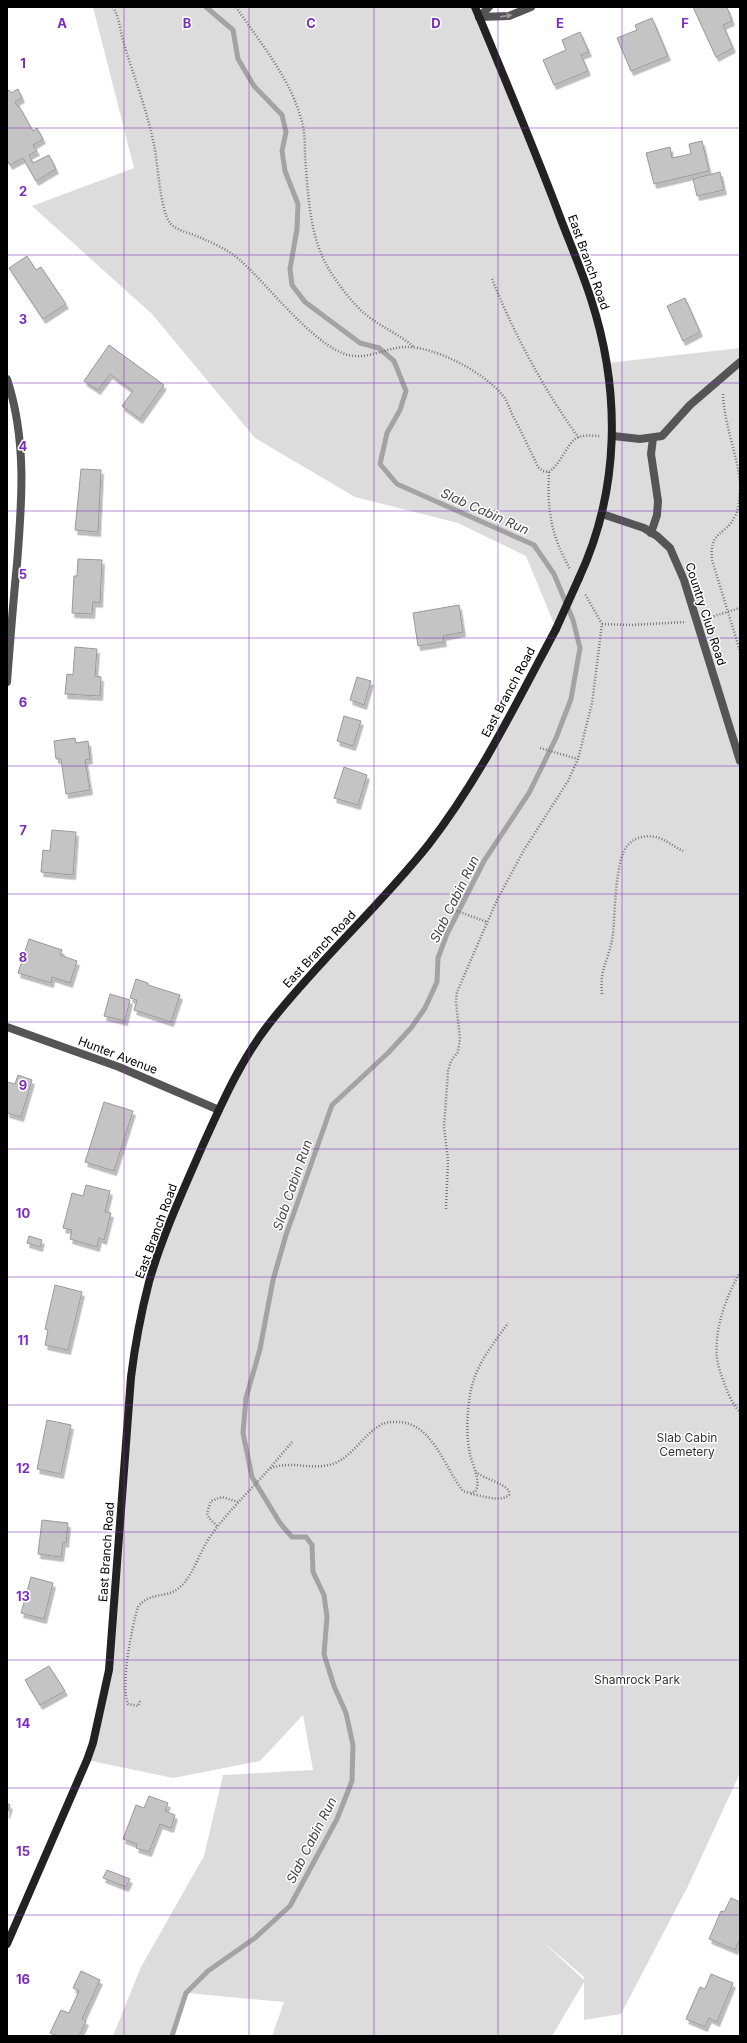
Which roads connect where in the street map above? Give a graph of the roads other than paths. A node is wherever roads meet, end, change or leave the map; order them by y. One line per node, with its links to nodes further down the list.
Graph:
1 (475, 7): 4 (main road, East Branch Road)
2 (489, 7): 4 (street)
3 (531, 7): 4 (street, one-way to 3)
4 (479, 17): 7 (main road, East Branch Road)
5 (740, 362): 8 (street)
6 (7, 380): 11 (street)
7 (613, 436): 8 (street); 9 (main road, East Branch Road)
8 (653, 438): 10 (street)
9 (602, 514): 10 (street, Country Club Road); 14 (main road, East Branch Road, bridge)
10 (651, 533): 12 (street, Country Club Road)
11 (7, 682)
12 (740, 761)
13 (7, 1027): 14 (street, Hunter Avenue)
14 (219, 1110): 15 (main road, East Branch Road)
15 (7, 1944)

